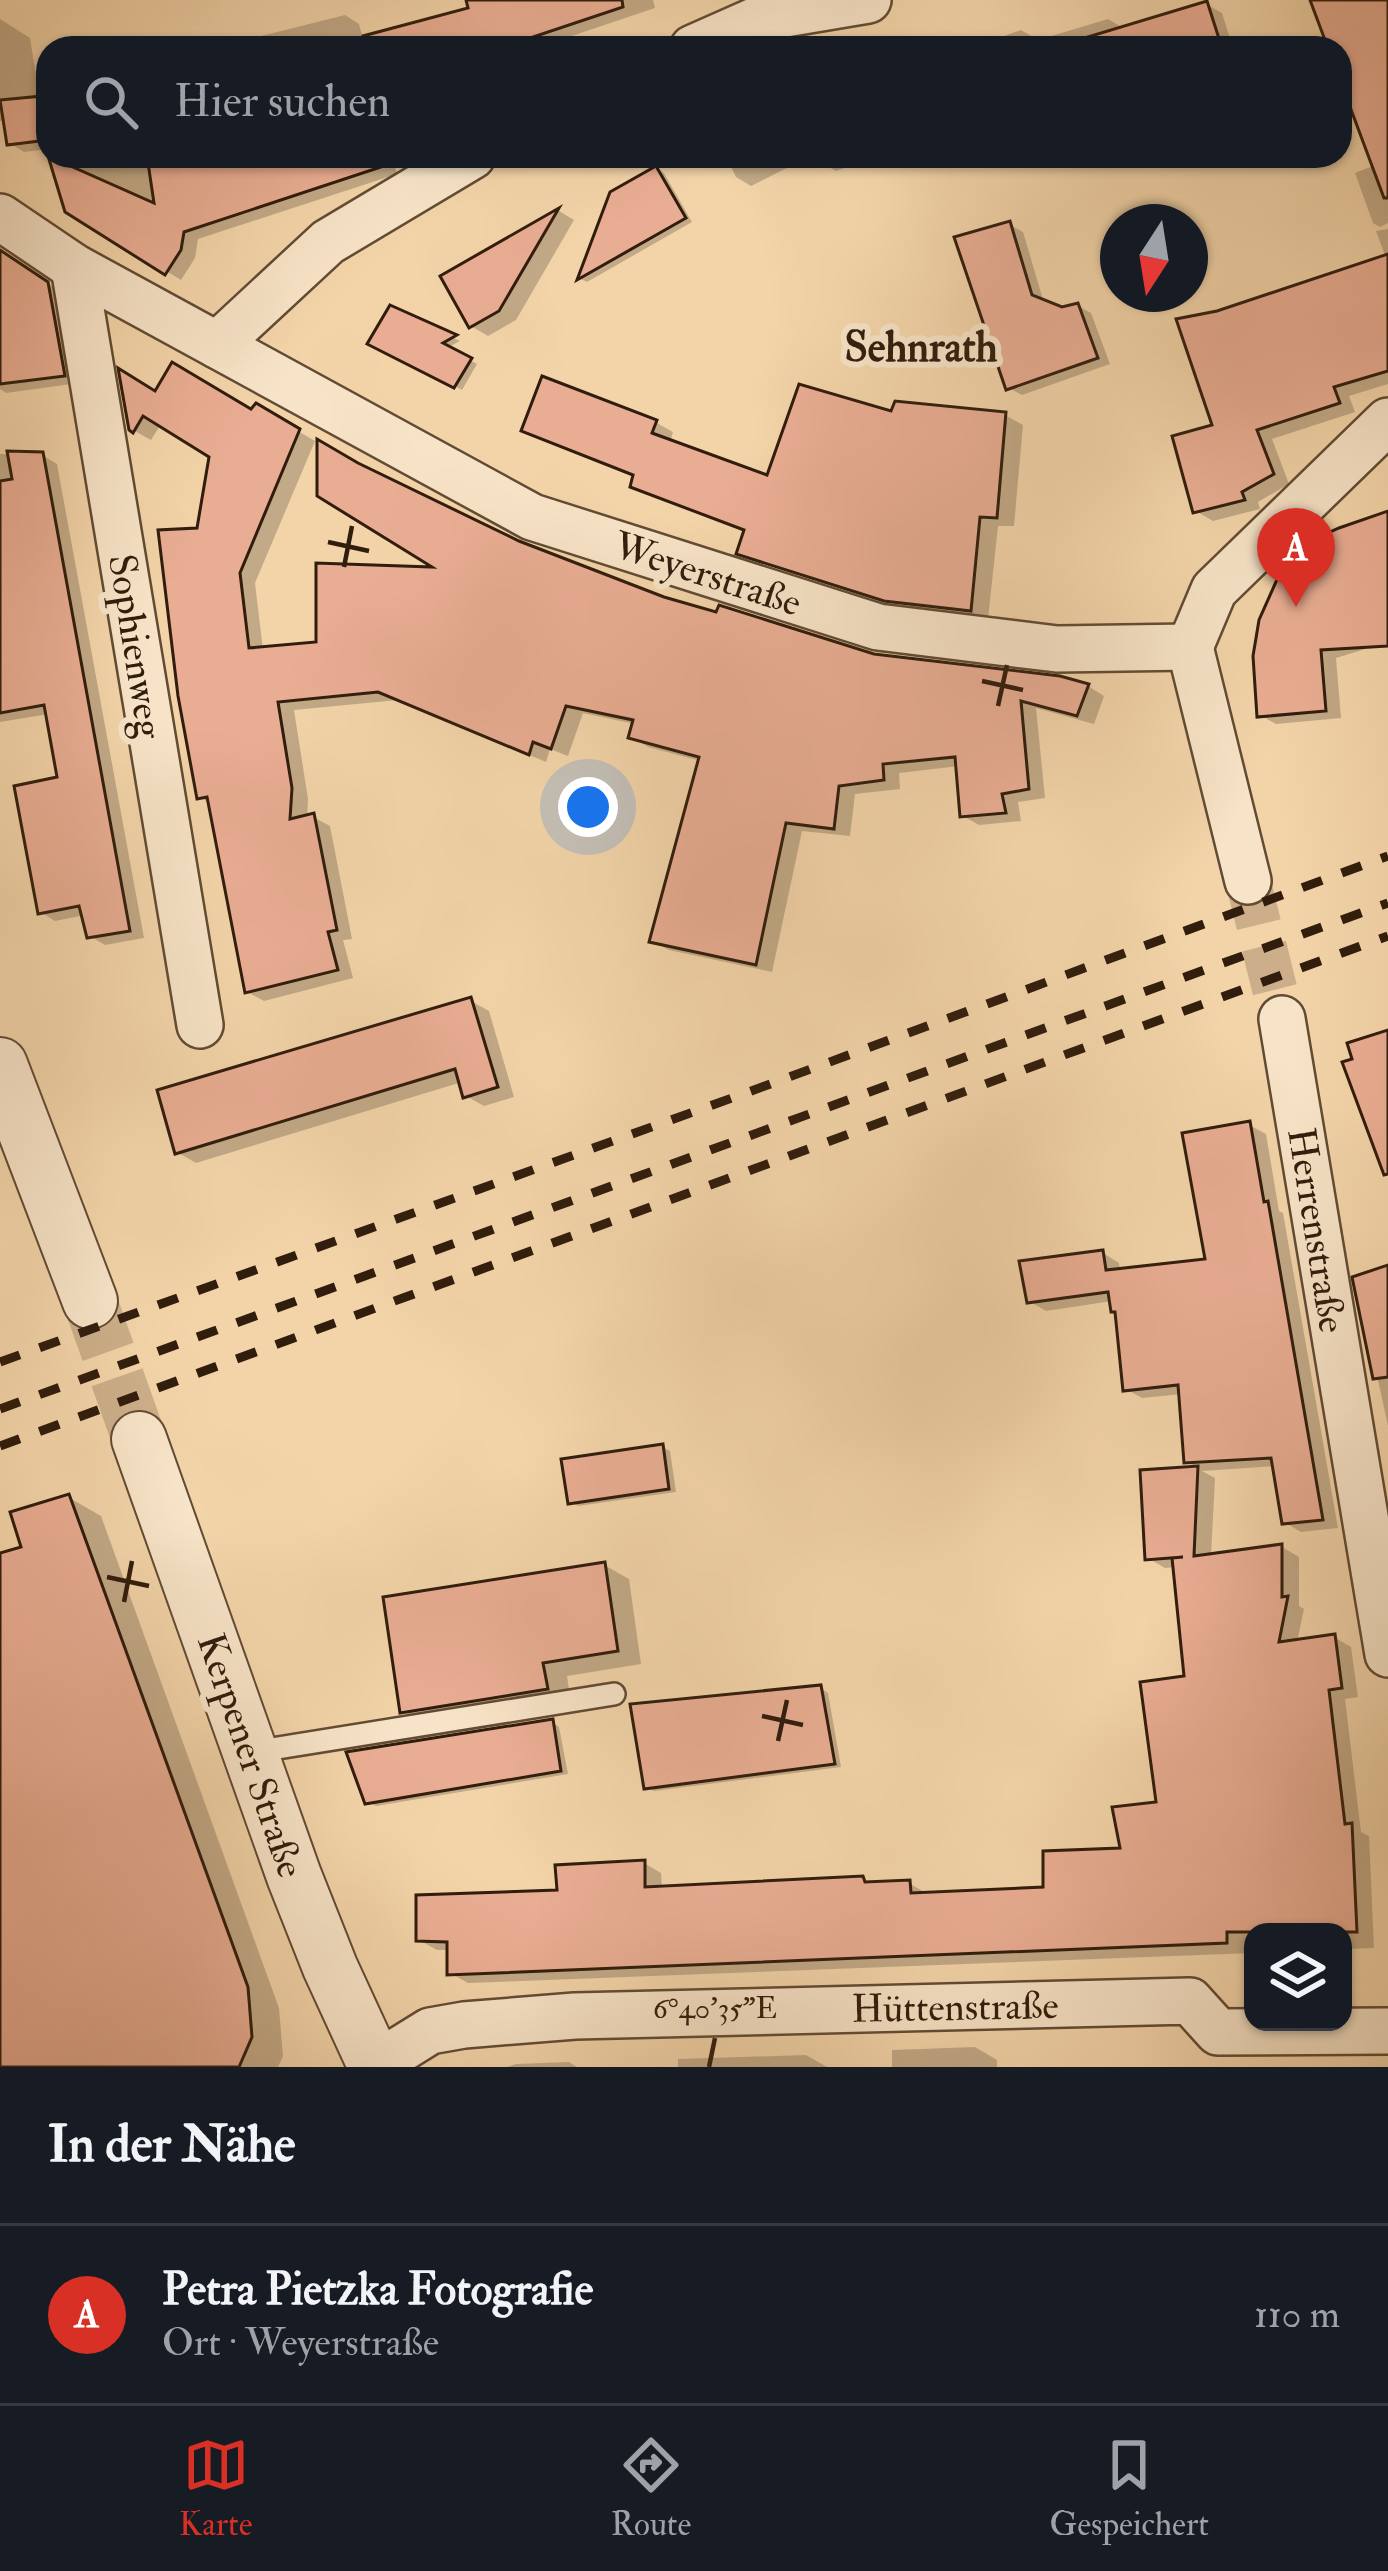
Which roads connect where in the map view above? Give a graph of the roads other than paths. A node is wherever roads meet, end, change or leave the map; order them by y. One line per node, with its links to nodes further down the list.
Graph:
1 (868, 0): 2 (street)
2 (720, 36)
3 (452, 168): 6 (street)
4 (0, 217): 5 (street, Weyerstraße)
5 (74, 267): 6 (street, Weyerstraße); 11 (street, Sophienweg)
6 (217, 345): 8 (street, Weyerstraße)
7 (1388, 421): 8 (street)
8 (1190, 646): 9 (street)
9 (1248, 881)
10 (1282, 1019): 15 (street, Herrenstraße)
11 (200, 1025)
12 (0, 1066): 13 (street)
13 (91, 1301)
14 (140, 1439): 17 (street, Kerpener Straße)
15 (1388, 1654)
16 (614, 1694): 17 (lane)
17 (251, 1752): 19 (street, Kerpener Straße)
18 (1388, 2031): 19 (street, Hüttenstraße)
19 (374, 2066)

